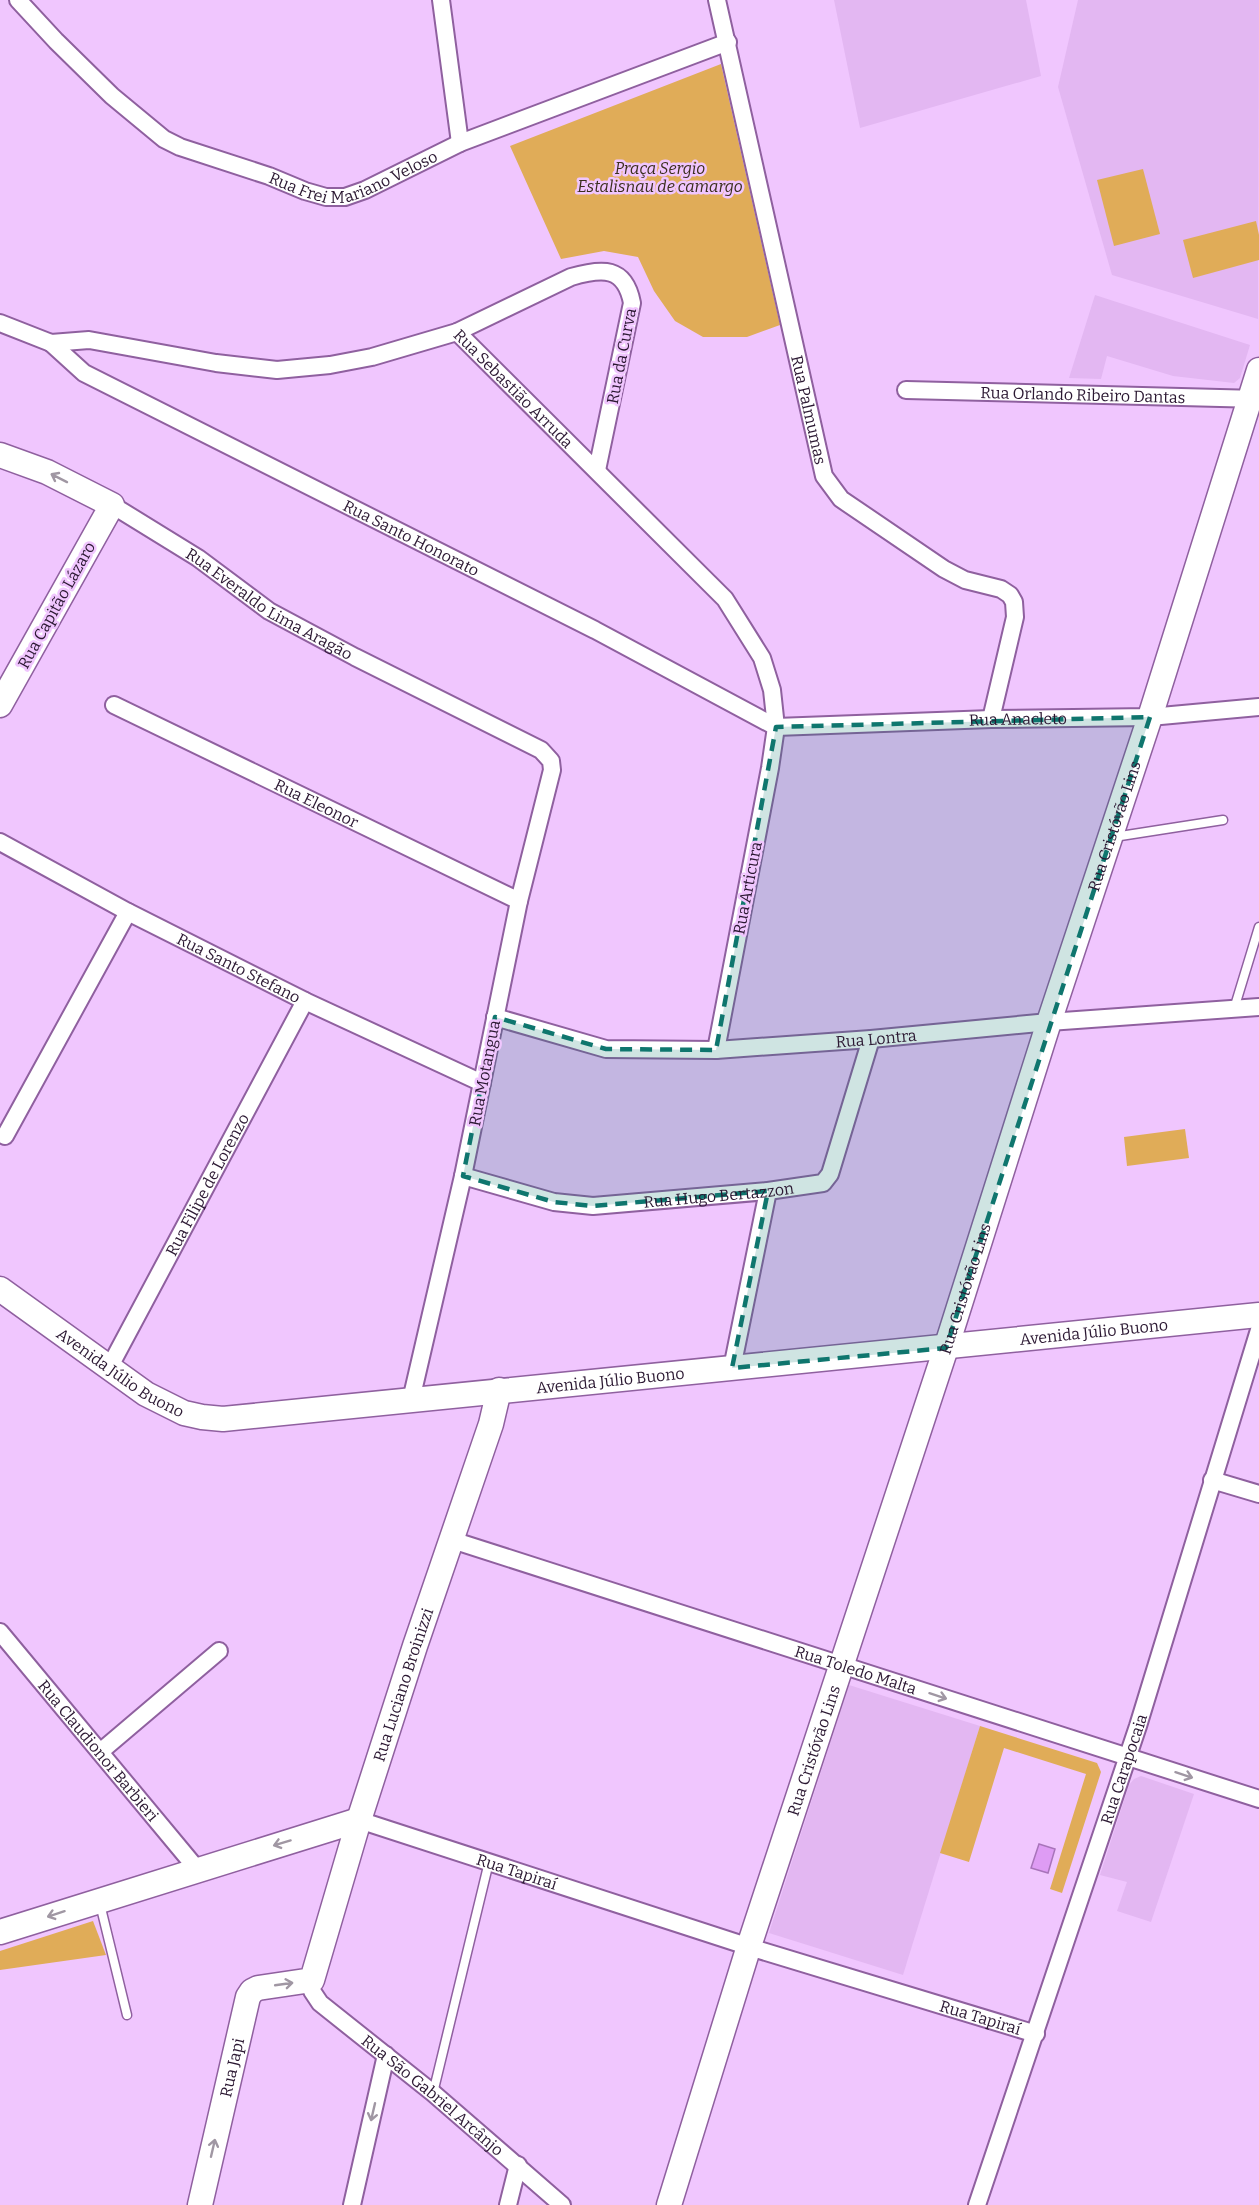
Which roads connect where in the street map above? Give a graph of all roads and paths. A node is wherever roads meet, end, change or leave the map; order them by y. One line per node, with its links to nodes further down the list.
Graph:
1 (18, 0): 5 (street, Rua Frei Mariano Veloso)
2 (441, 0): 5 (street)
3 (717, 0): 4 (street, Rua Palmumas)
4 (728, 42): 5 (street, Rua Frei Mariano Veloso); 19 (street, Rua Palmumas)
5 (460, 143)
6 (0, 323): 8 (street, Rua Sebastião Arruda)
7 (457, 332): 8 (street, Rua Sebastião Arruda); 13 (street, Rua Sebastião Arruda); 13 (street, Rua da Curva)
8 (51, 343): 20 (street, Rua Santo Honorato)
9 (1259, 370): 11 (street, Rua Cristóvão Lins)
10 (906, 390): 11 (street, Rua Orlando Ribeiro Dantas)
11 (1254, 399): 18 (street, Rua Cristóvão Lins)
12 (0, 455): 14 (street, Rua Everaldo Lima Aragão, one-way to 12)
13 (597, 470): 20 (street, Rua Sebastião Arruda)
14 (112, 504): 15 (street, Rua Capitão Lázaro); 21 (street, Rua Everaldo Lima Aragão)
15 (0, 705)
16 (114, 705): 25 (street, Rua Eleonor)
17 (1259, 707): 18 (street, Rua Anacleto)
18 (1150, 717): 19 (street, Rua Anacleto); 23 (street, Rua Cristóvão Lins)
19 (991, 719): 20 (street, Rua Anacleto)
20 (776, 726): 34 (street, Rua Articura)
21 (541, 750): 25 (street, Rua Motangua)
22 (1223, 820): 23 (lane)
23 (1111, 837): 32 (street, Rua Cristóvão Lins)
24 (0, 842): 26 (street, Rua Santo Stefano)
25 (519, 901): 31 (street, Rua Motangua)
26 (128, 912): 28 (street, Rua Santo Stefano); 36 (street)
27 (1259, 927): 30 (lane)
28 (305, 1001): 35 (street, Rua Santo Stefano); 43 (street, Rua Filipe de Lorenzo)
29 (1259, 1007): 30 (street, Rua Lontra)
30 (1233, 1009): 32 (street, Rua Lontra)
31 (495, 1017): 34 (street, Rua Lontra); 35 (street, Rua Motangua)
32 (1049, 1022): 33 (street, Rua Lontra); 42 (street, Rua Cristóvão Lins)
33 (871, 1039): 34 (street, Rua Lontra); 38 (street, Rua Hugo Bertazzon)
34 (716, 1050)
35 (482, 1083): 37 (street, Rua Motangua)
36 (5, 1136)
37 (463, 1176): 38 (street, Rua Hugo Bertazzon); 46 (street, Rua Motangua)
38 (768, 1191): 44 (street)
39 (0, 1289): 43 (street, Avenida Júlio Buono)
40 (1259, 1315): 42 (street, Avenida Júlio Buono)
41 (1259, 1330): 47 (street, Rua Carapocaia)
42 (946, 1348): 44 (street, Avenida Júlio Buono); 52 (street, Rua Cristóvão Lins)
43 (109, 1368): 46 (street, Avenida Júlio Buono)
44 (732, 1368): 45 (street, Avenida Júlio Buono)
45 (499, 1390): 46 (street, Avenida Júlio Buono); 49 (street, Rua Luciano Broinizzi)
46 (411, 1400)
47 (1212, 1480): 48 (street); 54 (street, Rua Carapocaia)
48 (1259, 1494)
49 (452, 1540): 52 (street, Rua Toledo Malta); 56 (street, Rua Luciano Broinizzi)
50 (0, 1632): 53 (street, Rua Claudionor Barbieri)
51 (219, 1651): 53 (street)
52 (842, 1666): 54 (street, Rua Toledo Malta, one-way to 54); 61 (street, Rua Cristóvão Lins)
53 (99, 1752): 58 (street, Rua Claudionor Barbieri)
54 (1128, 1757): 55 (street, Rua Toledo Malta, one-way to 55); 64 (street, Rua Carapocaia)
55 (1259, 1799)
56 (350, 1831): 57 (street, Rua Tapiraí); 58 (street, one-way to 58); 62 (street, Rua Luciano Broinizzi)
57 (489, 1862): 61 (street, Rua Tapiraí); 66 (lane)
58 (197, 1869): 59 (street)
59 (99, 1900): 60 (street, one-way to 60); 63 (lane)
60 (0, 1932)
61 (749, 1946): 64 (street, Rua Tapiraí); 72 (street, Rua Cristóvão Lins)
62 (312, 1980): 65 (street, Rua São Gabriel Arcânjo); 68 (street, Rua Japi, one-way to 62)
63 (127, 2015)
64 (1036, 2034): 73 (street, Rua Carapocaia)
65 (386, 2055): 66 (street, Rua São Gabriel Arcânjo); 69 (street, one-way to 69)
66 (433, 2093): 67 (street, Rua São Gabriel Arcânjo)
67 (518, 2165): 70 (street); 71 (street, Rua São Gabriel Arcânjo)
68 (200, 2205)
69 (352, 2205)
70 (508, 2205)
71 (562, 2205)
72 (669, 2205)
73 (977, 2205)

